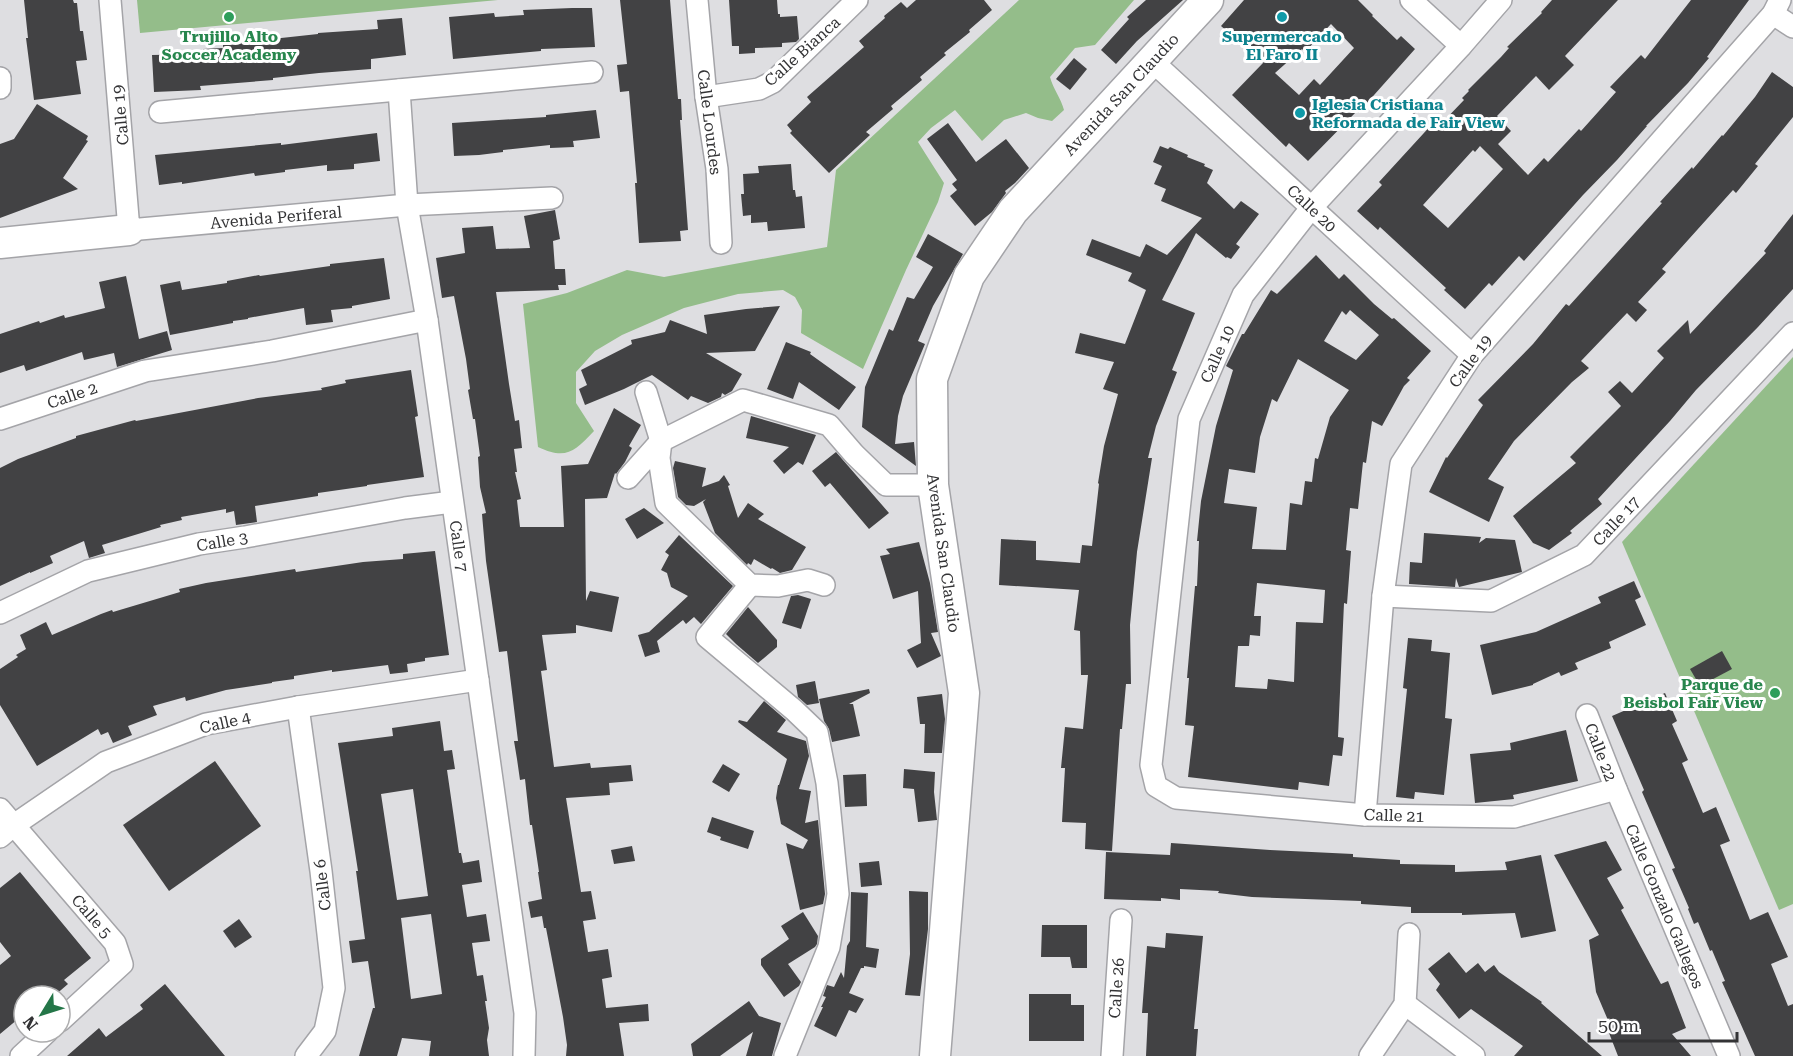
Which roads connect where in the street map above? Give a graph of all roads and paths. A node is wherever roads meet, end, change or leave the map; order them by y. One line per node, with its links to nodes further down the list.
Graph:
1 (110, 0): 20 (street, Calle 19)
2 (697, 0): 15 (street, Calle Lourdes)
3 (857, 0): 15 (street, Calle Bianca)
4 (1208, 0): 10 (street, Avenida San Claudio)
5 (1412, 0): 9 (street)
6 (1501, 0): 9 (street, Calle 10)
7 (1776, 7): 8 (street); 25 (street, Calle 19)
8 (1793, 27)
9 (1461, 46): 19 (street, Calle 10)
10 (1152, 62): 19 (street, Calle 20); 30 (street, Avenida San Claudio)
11 (592, 72): 14 (street)
12 (0, 78): 13 (street)
13 (0, 88)
14 (399, 90): 16 (street); 18 (street, Calle 7)
15 (706, 97): 22 (street, Calle Lourdes)
16 (160, 112)
17 (552, 198): 18 (street, Avenida Periferal)
18 (407, 205): 20 (street, Avenida Periferal); 23 (street, Calle 7)
19 (1312, 207): 25 (street, Calle 20); 40 (street, Calle 10)
20 (129, 230): 21 (street, Avenida Periferal)
21 (0, 243)
22 (721, 243)
23 (427, 320): 27 (street, Calle 2); 31 (street, Calle 7)
24 (1793, 333): 34 (street, Calle 17)
25 (1472, 355): 34 (street, Calle 19)
26 (646, 392): 28 (street)
27 (0, 419)
28 (661, 441): 29 (street); 30 (street); 32 (street)
29 (628, 478)
30 (933, 485): 53 (street, Avenida San Claudio)
31 (452, 502): 35 (street, Calle 3); 36 (street, Calle 7)
32 (750, 585): 33 (street); 52 (street)
33 (824, 585)
34 (1383, 596): 42 (street, Calle 19)
35 (0, 613)
36 (478, 680): 37 (street, Calle 4); 51 (street, Calle 7)
37 (298, 707): 43 (street, Calle 4); 50 (street, Calle 6)
38 (1587, 715): 39 (street, Calle 22)
39 (1616, 789): 42 (street, Calle 21); 57 (street, Calle Gonzalo Gallegos)
40 (1170, 794): 42 (street, Calle 21)
41 (0, 809): 43 (street, Calle 5)
42 (1365, 815)
43 (7, 831): 47 (street, Calle 5)
44 (1121, 920): 54 (street, Calle 26)
45 (1409, 934): 46 (street)
46 (1405, 1004): 55 (street); 56 (street)
47 (72, 1009)
48 (34, 1044): 49 (street)
49 (21, 1056)
50 (306, 1056)
51 (524, 1056)
52 (785, 1056)
53 (935, 1056)
54 (1112, 1056)
55 (1370, 1056)
56 (1474, 1056)
57 (1729, 1056)

